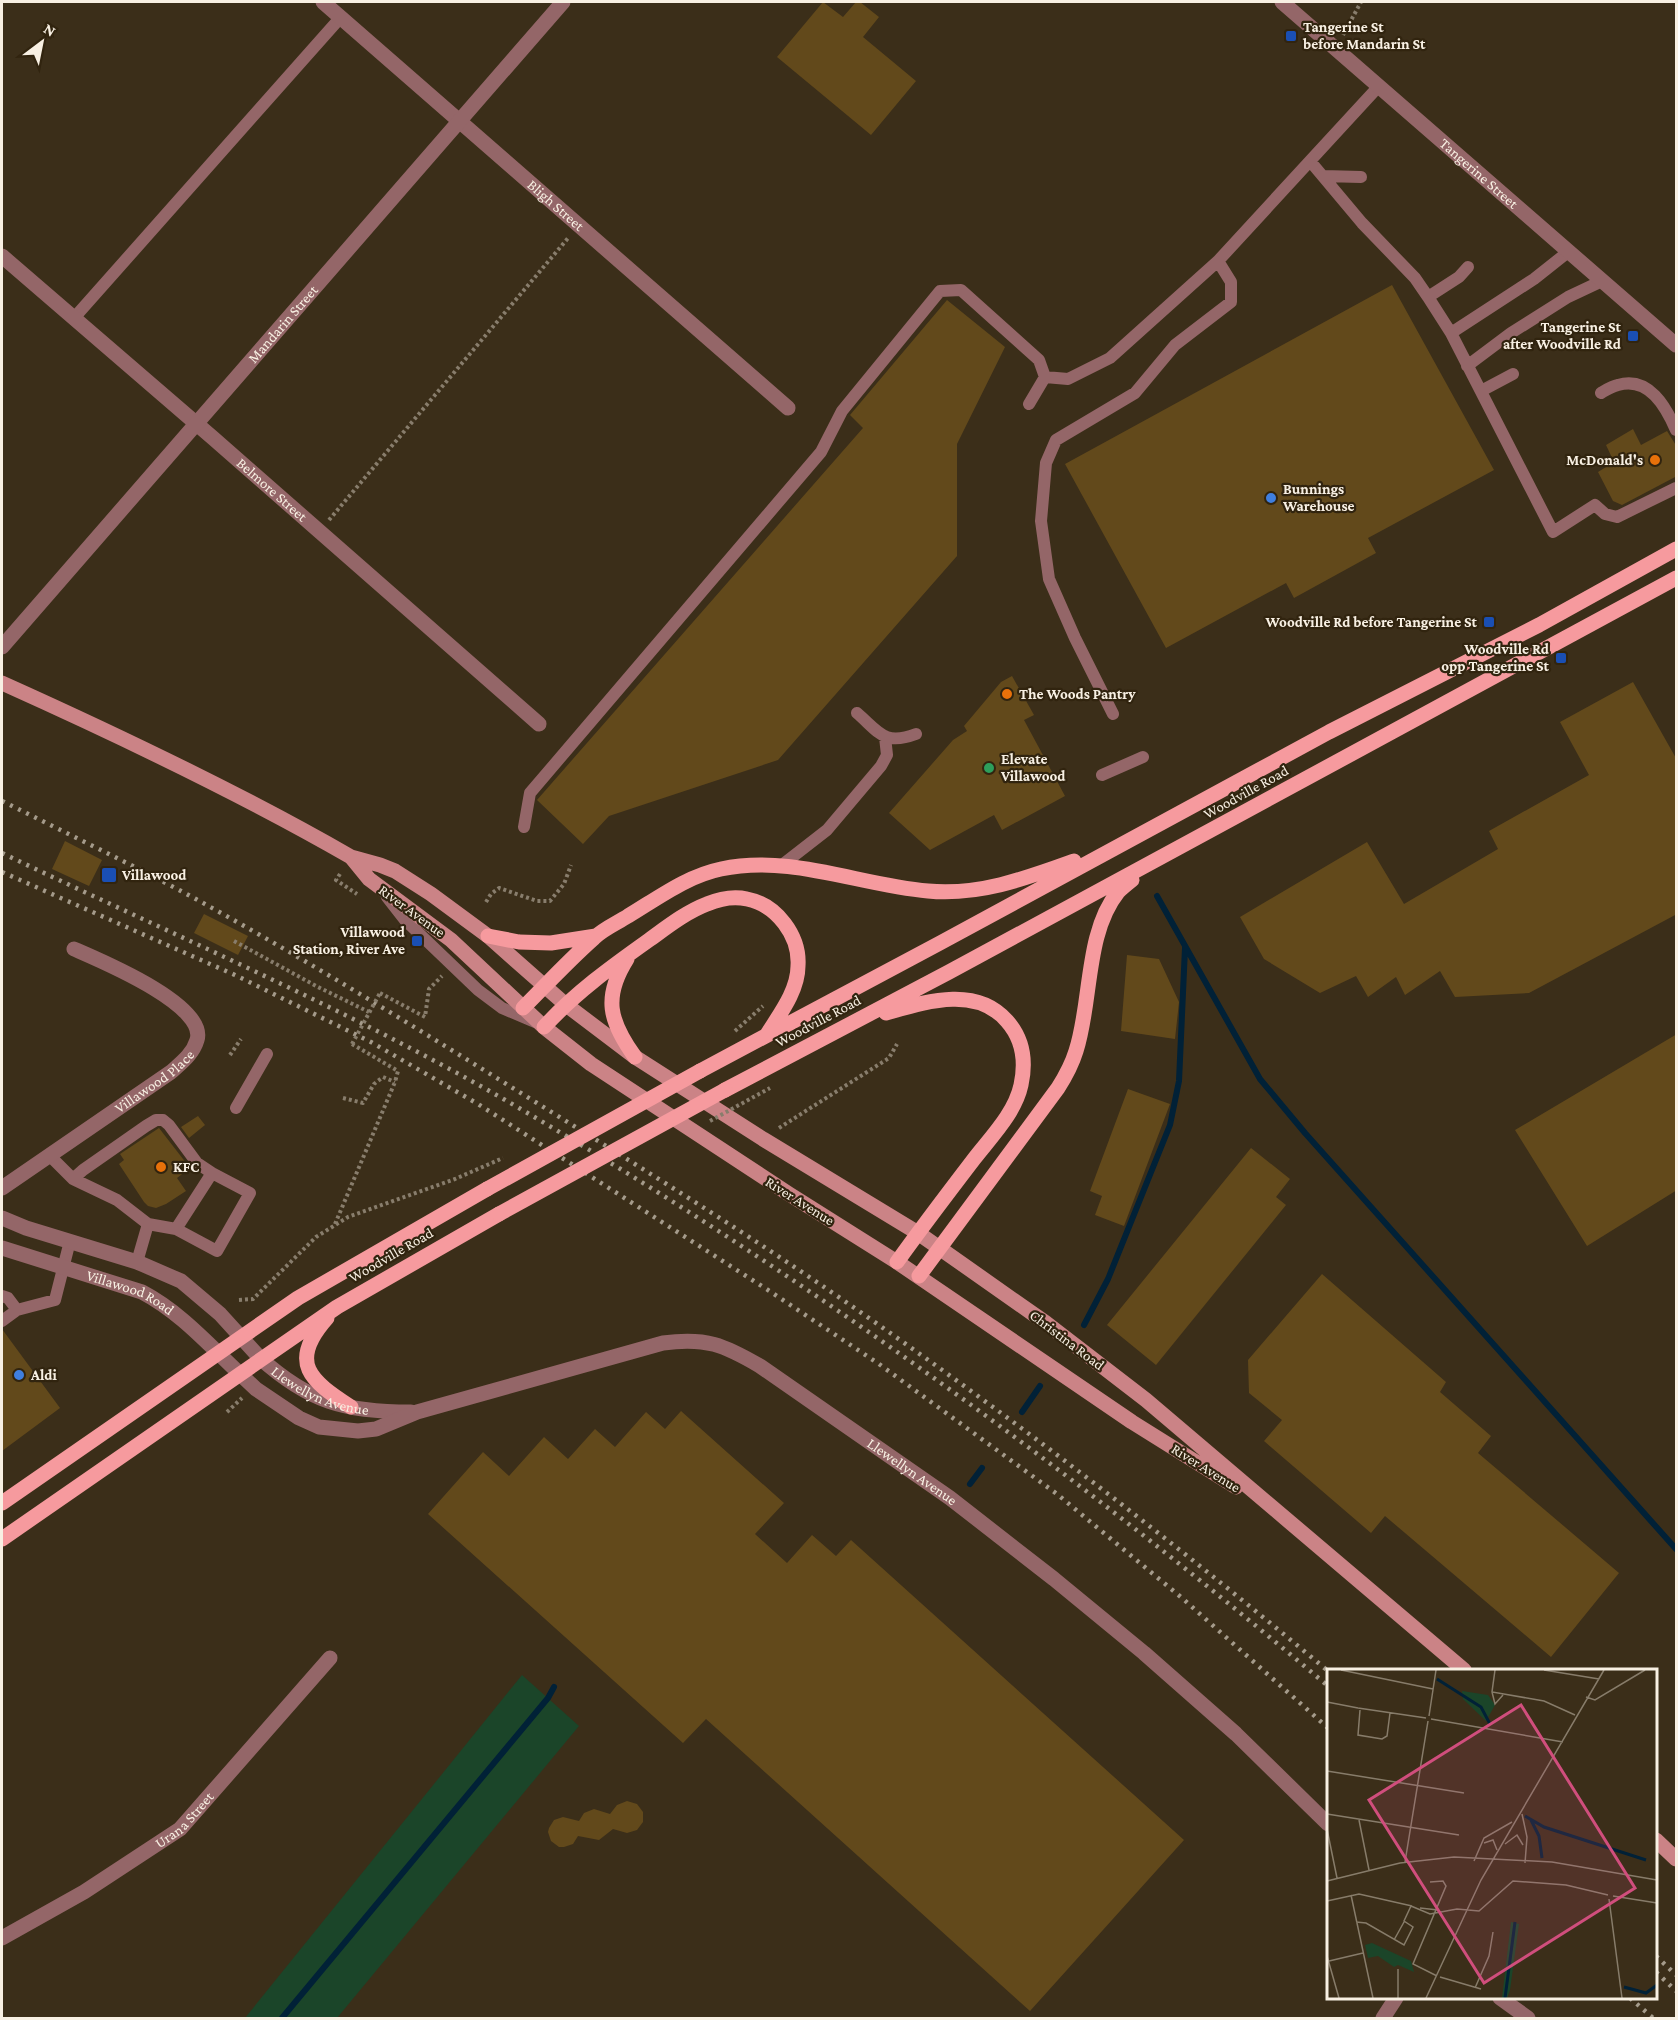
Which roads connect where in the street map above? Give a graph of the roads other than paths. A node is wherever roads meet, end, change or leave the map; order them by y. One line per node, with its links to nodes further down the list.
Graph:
1 (323, 2): 4 (street, Bligh Street)
2 (563, 2): 6 (street, Mandarin Street)
3 (1282, 2): 5 (street, Tangerine Street)
4 (340, 17): 6 (street, Bligh Street); 16 (lane)
5 (1379, 87): 7 (lane); 10 (street, Tangerine Street)
6 (459, 120): 25 (street, Bligh Street); 26 (street, Mandarin Street)
7 (1310, 161): 8 (lane); 12 (lane)
8 (1323, 176): 9 (lane); 15 (lane)
9 (1361, 177)
10 (1568, 252): 14 (street, Tangerine Street); 17 (lane)
11 (2, 256): 16 (street, Belmore Street)
12 (1218, 261): 21 (lane); 34 (lane)
13 (1468, 267): 15 (lane)
14 (1602, 281): 18 (street, Tangerine Street); 19 (lane)
15 (1428, 297): 17 (lane)
16 (74, 318): 26 (street, Belmore Street)
17 (1451, 333): 19 (lane)
18 (1677, 345)
19 (1467, 366): 22 (lane)
20 (1513, 374): 22 (lane)
21 (1045, 377): 24 (lane); 40 (lane)
22 (1481, 392): 28 (lane)
23 (1600, 393): 27 (lane)
24 (1029, 404)
25 (788, 408)
26 (197, 424): 31 (street, Mandarin Street); 35 (street, Belmore Street)
27 (1677, 430)
28 (1677, 488)
29 (1677, 549): 41 (main road, Woodville Road)
30 (1677, 578): 44 (main road, Woodville Road)
31 (2, 647)
32 (2, 683): 42 (main road, River Avenue)
33 (857, 713): 37 (lane)
34 (1113, 714)
35 (539, 724)
36 (916, 734): 37 (lane)
37 (885, 737): 43 (lane)
38 (1143, 757): 39 (lane)
39 (1102, 775)
40 (524, 827)
41 (1119, 845): 43 (main road); 55 (main road, Woodville Road)
42 (351, 857): 45 (main road, River Avenue); 46 (main road, River Avenue)
43 (783, 865): 47 (main road)
44 (1147, 866): 53 (main road, Woodville Road); 69 (main road)
45 (380, 888): 52 (main road, River Avenue); 54 (lane)
46 (488, 936): 47 (main road); 50 (main road, River Avenue)
47 (596, 936): 50 (main road)
48 (74, 949): 59 (street, Villawood Place)
49 (630, 953): 51 (main road); 55 (main road); 57 (main road)
50 (545, 986): 51 (main road, River Avenue); 52 (main road)
51 (565, 1004): 54 (main road); 57 (main road, River Avenue)
52 (523, 1008): 54 (main road, River Avenue)
53 (857, 1021): 66 (main road); 75 (main road, Woodville Road, bridge)
54 (544, 1027): 71 (main road, River Avenue)
55 (766, 1036): 78 (main road, Woodville Road, bridge)
56 (267, 1054): 58 (lane)
57 (635, 1057): 66 (main road, Christina Road)
58 (236, 1108)
59 (49, 1155): 61 (lane); 62 (street, Villawood Place)
60 (212, 1173): 61 (lane); 65 (lane); 65 (lane)
61 (73, 1179): 64 (lane)
62 (2, 1188)
63 (2, 1218): 67 (street, Villawood Road)
64 (148, 1224): 65 (lane); 70 (lane)
65 (176, 1229)
66 (918, 1233): 69 (main road, Christina Road); 71 (main road)
67 (70, 1241): 70 (street, Villawood Road); 72 (lane)
68 (2, 1248): 72 (street, Villawood Road)
69 (940, 1248): 73 (main road); 85 (main road, Christina Road)
70 (137, 1262): 78 (street, Villawood Road)
71 (897, 1262): 73 (main road, River Avenue)
72 (62, 1267): 76 (lane); 79 (street, Villawood Road)
73 (919, 1276): 85 (main road, River Avenue)
74 (2, 1296): 76 (lane)
75 (337, 1306): 80 (main road, Woodville Road); 82 (main road)
76 (17, 1310): 77 (lane)
77 (2, 1321)
78 (239, 1337): 79 (main road, Woodville Road); 80 (street, Llewellyn Avenue)
79 (217, 1353): 81 (street, Villawood Road); 84 (main road, Woodville Road)
80 (260, 1358): 81 (main road, Woodville Road); 82 (street, Llewellyn Avenue)
81 (239, 1373): 83 (street, Llewellyn Avenue); 86 (main road, Woodville Road)
82 (351, 1407): 83 (street, Llewellyn Avenue)
83 (417, 1412): 89 (street, Llewellyn Avenue)
84 (2, 1503)
85 (1275, 1512): 88 (main road, Christina Road)
86 (2, 1539)
87 (330, 1658): 92 (street, Urana Street)
88 (1462, 1669)
89 (1327, 1822)
90 (1657, 1841): 91 (main road)
91 (1677, 1860)
92 (2, 1938)
93 (1395, 1999): 95 (street)
94 (1501, 1999): 96 (street)
95 (1383, 2019)
96 (1528, 2019)

